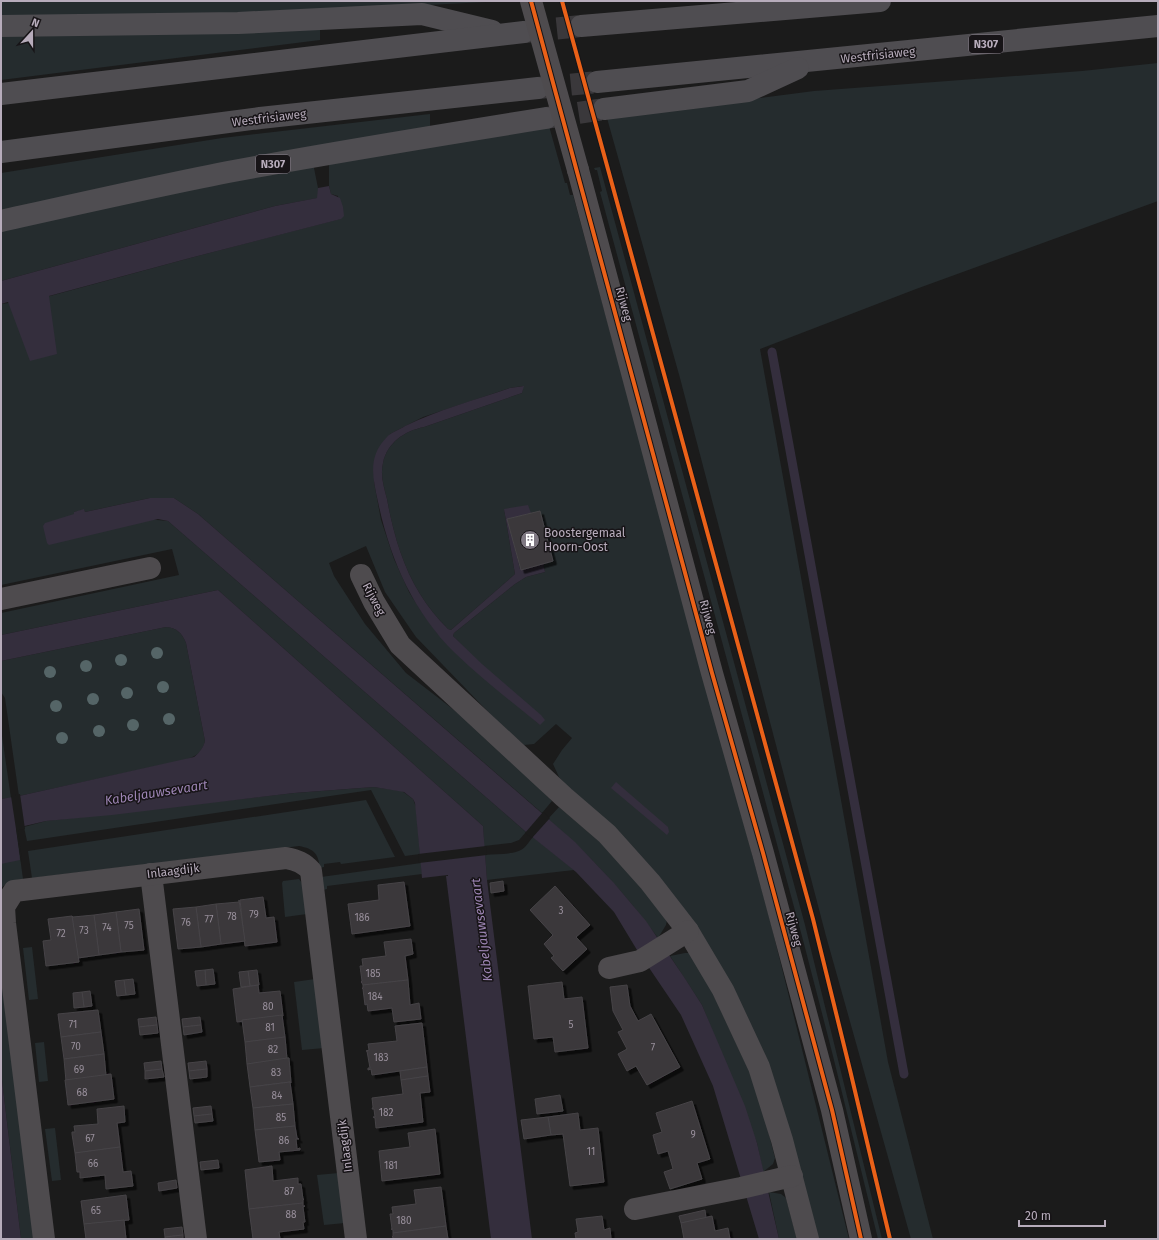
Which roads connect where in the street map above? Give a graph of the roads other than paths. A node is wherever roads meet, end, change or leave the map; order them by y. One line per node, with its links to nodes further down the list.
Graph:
1 (531, 1): 26 (street, Rijweg, bridge)
2 (880, 1): 4 (highway)
3 (1, 26): 9 (highway)
4 (581, 26)
5 (1158, 26): 6 (highway, Westfrisiaweg / N307)
6 (814, 61): 7 (highway, Westfrisiaweg / N307); 10 (highway, N307)
7 (597, 82)
8 (538, 88): 12 (highway, Westfrisiaweg)
9 (1, 94)
10 (604, 110)
11 (546, 118): 13 (highway, N307)
12 (1, 152)
13 (1, 221)
14 (150, 568): 16 (street)
15 (361, 575): 18 (street, Rijweg)
16 (1, 599)
17 (150, 874): 22 (street, Inlaagdijk); 23 (street); 24 (street, Inlaagdijk)
18 (688, 931): 19 (street); 20 (street, Rijweg)
19 (609, 968)
20 (792, 1176): 21 (street); 25 (street, Rijweg)
21 (635, 1209)
22 (44, 1239)
23 (196, 1239)
24 (356, 1239)
25 (808, 1239)
26 (861, 1239)

